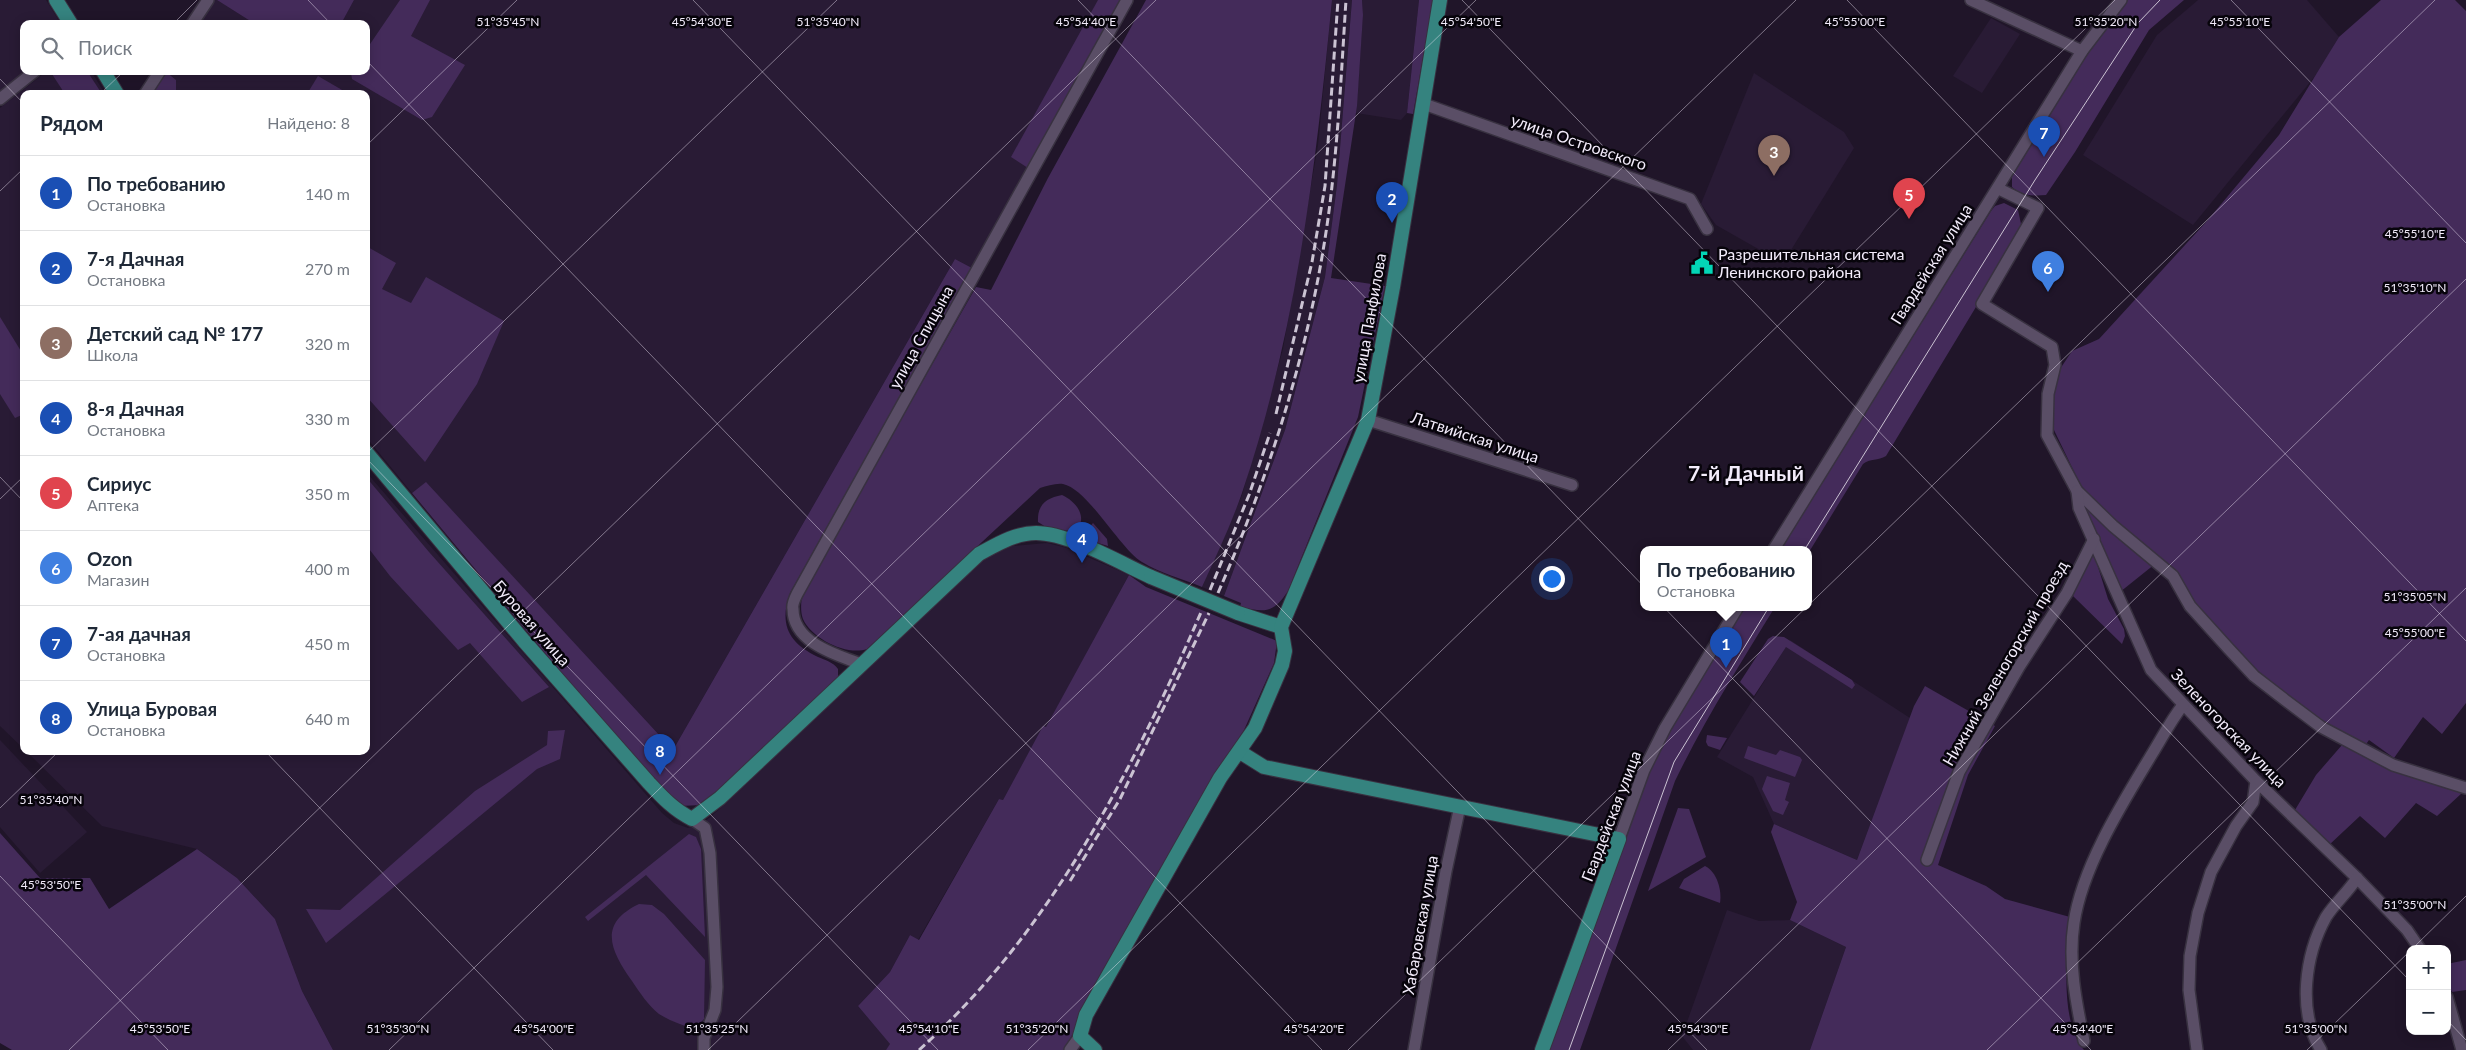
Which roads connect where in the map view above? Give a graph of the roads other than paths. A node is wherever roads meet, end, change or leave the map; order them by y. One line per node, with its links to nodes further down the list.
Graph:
1 (56, 0): 7 (main road)
2 (208, 0): 8 (street)
3 (1127, 0): 27 (street, улица Спицына)
4 (1440, 0): 16 (main road, улица Панфилова)
5 (1971, 0): 9 (street)
6 (2121, 0): 9 (street, Гвардейская улица)
7 (68, 20)
8 (195, 20)
9 (2082, 51): 17 (street, Гвардейская улица)
10 (30, 75): 15 (street)
11 (106, 75): 13 (main road)
12 (157, 75): 14 (street)
13 (115, 90)
14 (148, 90)
15 (0, 99)
16 (1424, 104): 18 (street, улица Островского); 19 (main road, улица Панфилова)
17 (1999, 189): 22 (street); 24 (street, Гвардейская улица)
18 (1707, 229)
19 (1368, 420): 21 (street, Латвийская улица); 26 (main road, улица Панфилова)
20 (370, 457): 33 (main road, Буровая улица)
21 (1572, 486)
22 (2077, 491): 23 (street, Зеленогорская улица); 31 (street)
23 (2094, 539): 28 (street, Зеленогорская улица); 35 (street, Нижний Зеленогорский проезд)
24 (1776, 546)
25 (1736, 611): 34 (street, Гвардейская улица)
26 (1281, 627): 27 (main road, bridge); 29 (main road)
27 (862, 664): 33 (main road)
28 (2183, 706): 30 (street, Зеленогорская улица); 40 (street)
29 (1240, 752): 32 (main road); 39 (main road)
30 (2256, 781): 36 (street, Зеленогорская улица); 46 (street)
31 (2466, 788)
32 (1460, 806): 34 (main road); 44 (street, Хабаровская улица)
33 (692, 819): 41 (street)
34 (1619, 839): 45 (main road, Гвардейская улица)
35 (1927, 860)
36 (2357, 878): 37 (street, Зеленогорская улица); 47 (street)
37 (2417, 945)
38 (2451, 1011): 48 (street)
39 (1080, 1036): 42 (street); 43 (main road)
40 (2084, 1041)
41 (704, 1050)
42 (1070, 1050)
43 (1095, 1050)
44 (1414, 1050)
45 (1542, 1050)
46 (2197, 1050)
47 (2321, 1050)
48 (2462, 1050)

